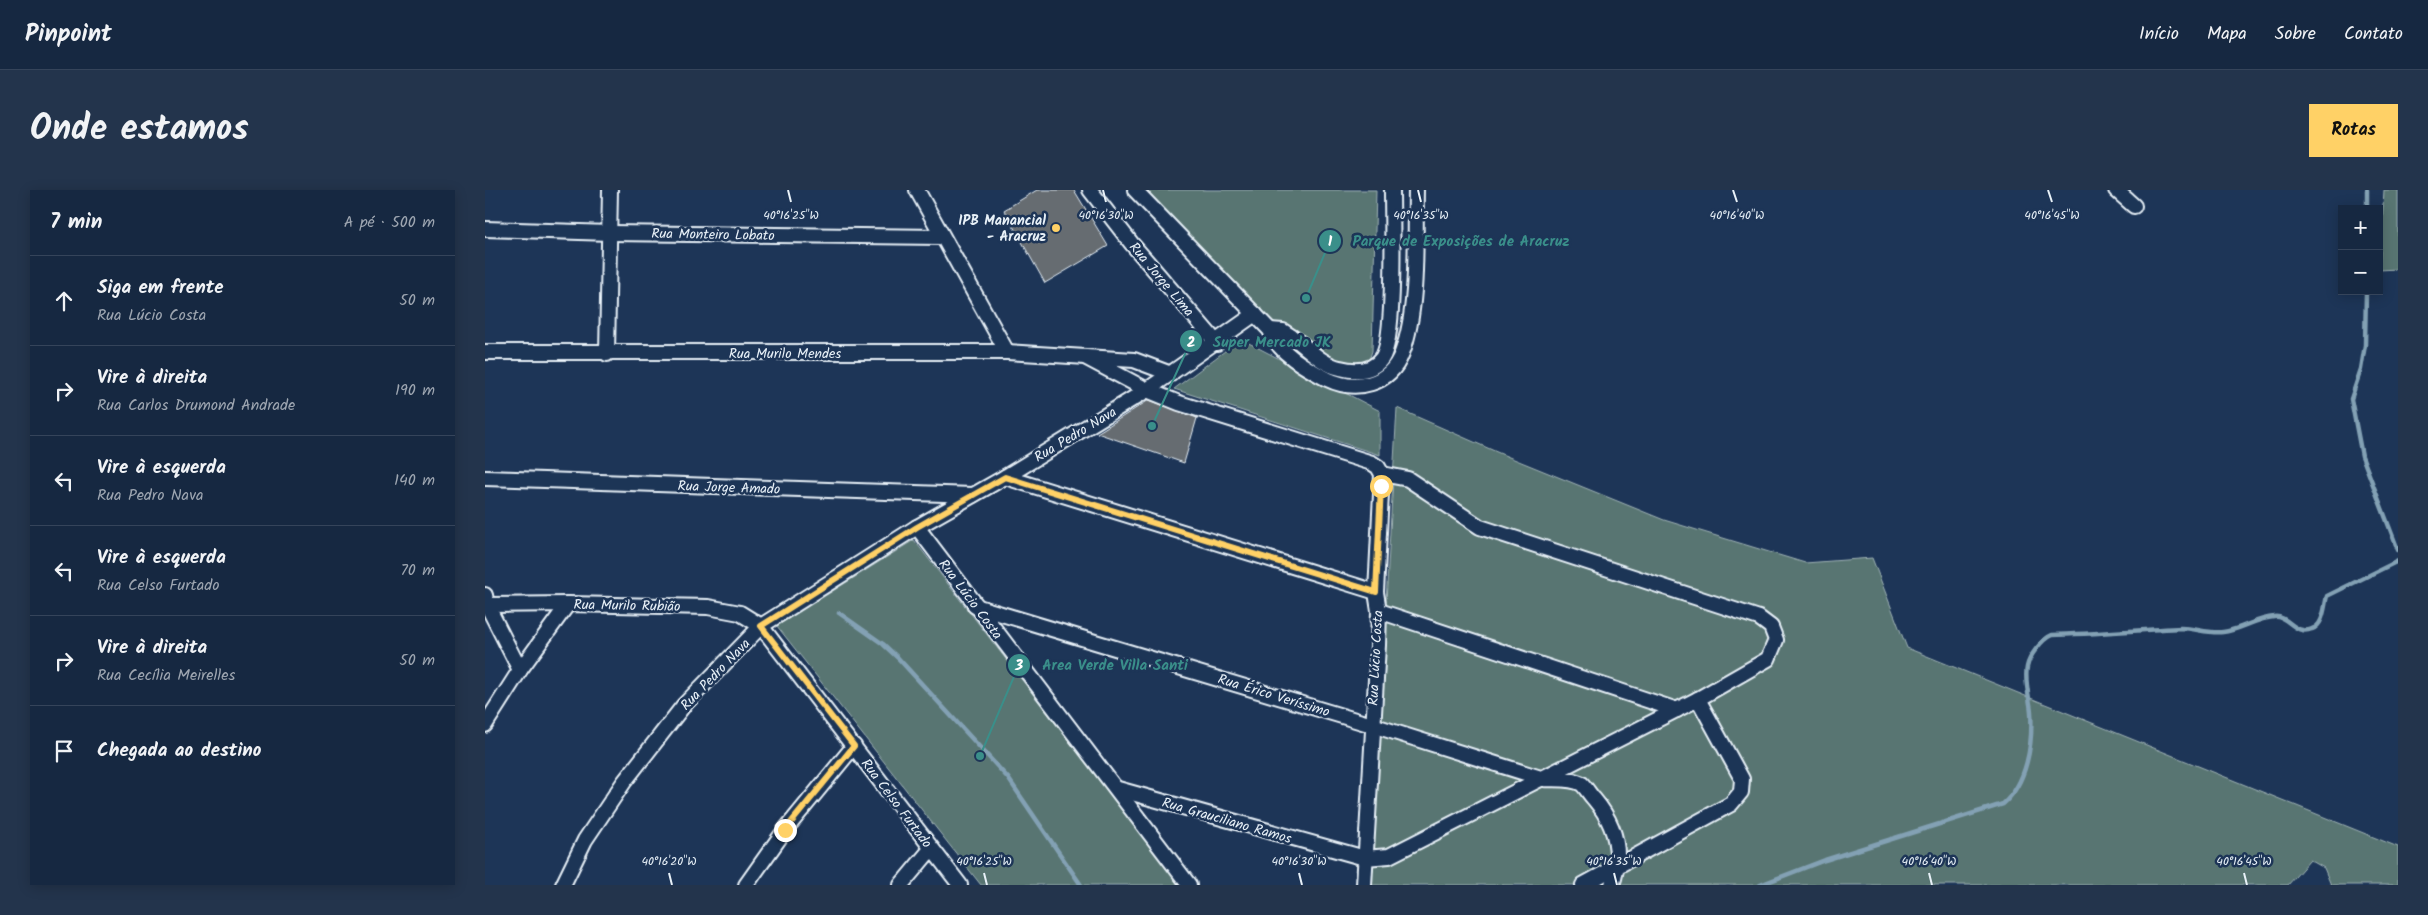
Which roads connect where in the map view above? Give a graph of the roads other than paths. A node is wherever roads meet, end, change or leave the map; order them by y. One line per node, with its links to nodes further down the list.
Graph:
1 (610, 190): 10 (street)
2 (917, 190): 11 (street)
3 (1090, 190): 14 (street, Rua Jorge Lima)
4 (1135, 190): 12 (street)
5 (1392, 190): 13 (street)
6 (1416, 190): 13 (street)
7 (2116, 190): 8 (street)
8 (2134, 206)
9 (485, 229): 10 (street, Rua Monteiro Lobato)
10 (609, 233): 11 (street, Rua Monteiro Lobato); 17 (street)
11 (942, 237): 16 (street)
12 (1255, 314): 13 (street); 14 (street, Rua Pedro Nava)
13 (1270, 330)
14 (1217, 343): 19 (street, Rua Pedro Nava)
15 (485, 352): 17 (street, Rua Murilo Mendes)
16 (1007, 352): 17 (street, Rua Murilo Mendes); 18 (street, Rua Murilo Mendes)
17 (607, 354)
18 (1085, 356): 19 (street, Rua Murilo Mendes); 20 (street, Rua Murilo Mendes)
19 (1171, 374): 20 (street, Rua Pedro Nava)
20 (1147, 390): 21 (street); 22 (street, Rua Pedro Nava)
21 (1382, 474): 26 (street, Rua Lúcio Costa); 33 (street)
22 (1005, 477): 24 (street, Rua Pedro Nava); 26 (street)
23 (485, 478): 24 (street, Rua Jorge Amado)
24 (973, 495): 25 (street, Rua Pedro Nava)
25 (917, 527): 29 (street, Rua Lúcio Costa); 31 (street, Rua Pedro Nava)
26 (1376, 592): 30 (street, Rua Lúcio Costa)
27 (486, 600): 28 (street, Rua Murilo Rubião); 32 (street)
28 (568, 604): 31 (street, Rua Murilo Rubião); 32 (street)
29 (975, 606): 36 (street, Rua Érico Veríssimo); 39 (street, Rua Lúcio Costa)
30 (1379, 611): 34 (street); 36 (street, Rua Lúcio Costa)
31 (761, 626): 37 (street, Rua Celso Furtado); 43 (street, Rua Pedro Nava)
32 (520, 670): 35 (street)
33 (1698, 699): 34 (street); 42 (street)
34 (1677, 710): 38 (street)
35 (485, 725)
36 (1372, 725): 38 (street, Rua Érico Veríssimo); 41 (street, Rua Lúcio Costa)
37 (854, 746): 40 (street, Rua Celso Furtado); 44 (street)
38 (1543, 779): 41 (street); 42 (street)
39 (1118, 789): 41 (street, Rua Grauciliano Ramos); 47 (street, Rua Lúcio Costa)
40 (931, 849): 45 (street); 46 (street, Rua Celso Furtado)
41 (1365, 858): 48 (street, Rua Lúcio Costa)
42 (1618, 868): 49 (street); 50 (street)
43 (563, 885)
44 (747, 885)
45 (901, 885)
46 (960, 885)
47 (1189, 885)
48 (1364, 885)
49 (1583, 885)
50 (1612, 885)

